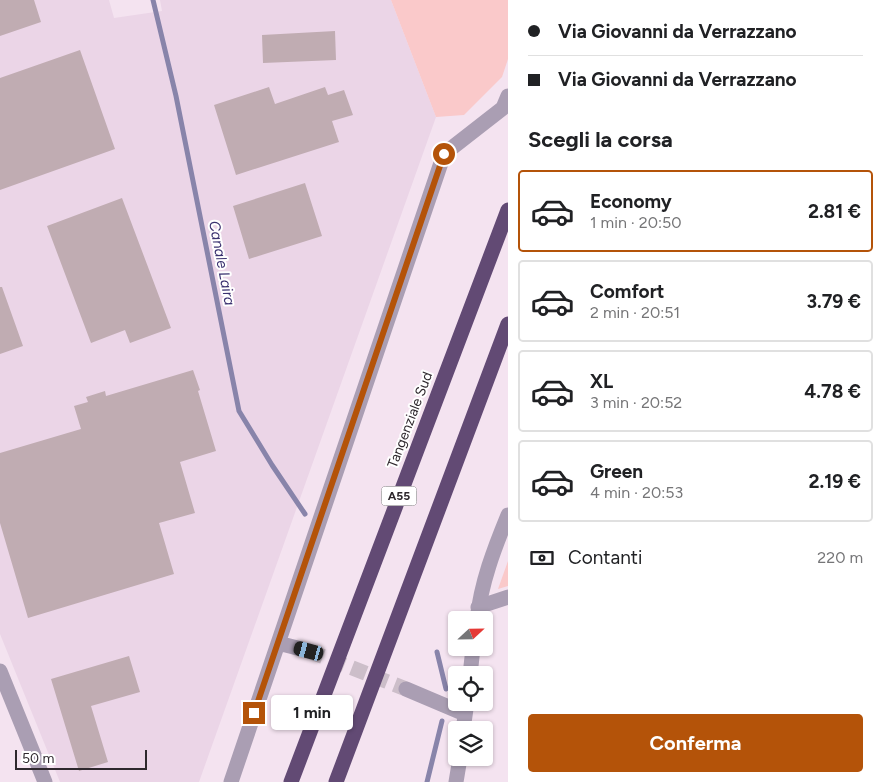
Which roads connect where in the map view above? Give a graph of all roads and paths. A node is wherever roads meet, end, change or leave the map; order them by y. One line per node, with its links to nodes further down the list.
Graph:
1 (508, 96): 8 (street)
2 (508, 210): 16 (highway, Tangenziale Sud / A55)
3 (508, 324): 17 (highway)
4 (508, 514): 6 (street)
5 (508, 597): 7 (street)
6 (479, 611)
7 (483, 611)
8 (278, 643): 9 (street); 15 (street)
9 (309, 651)
10 (0, 670): 14 (street)
11 (406, 689): 12 (street)
12 (448, 702)
13 (459, 766): 18 (street)
14 (45, 782)
15 (231, 782)
16 (291, 782)
17 (336, 782)
18 (456, 782)

